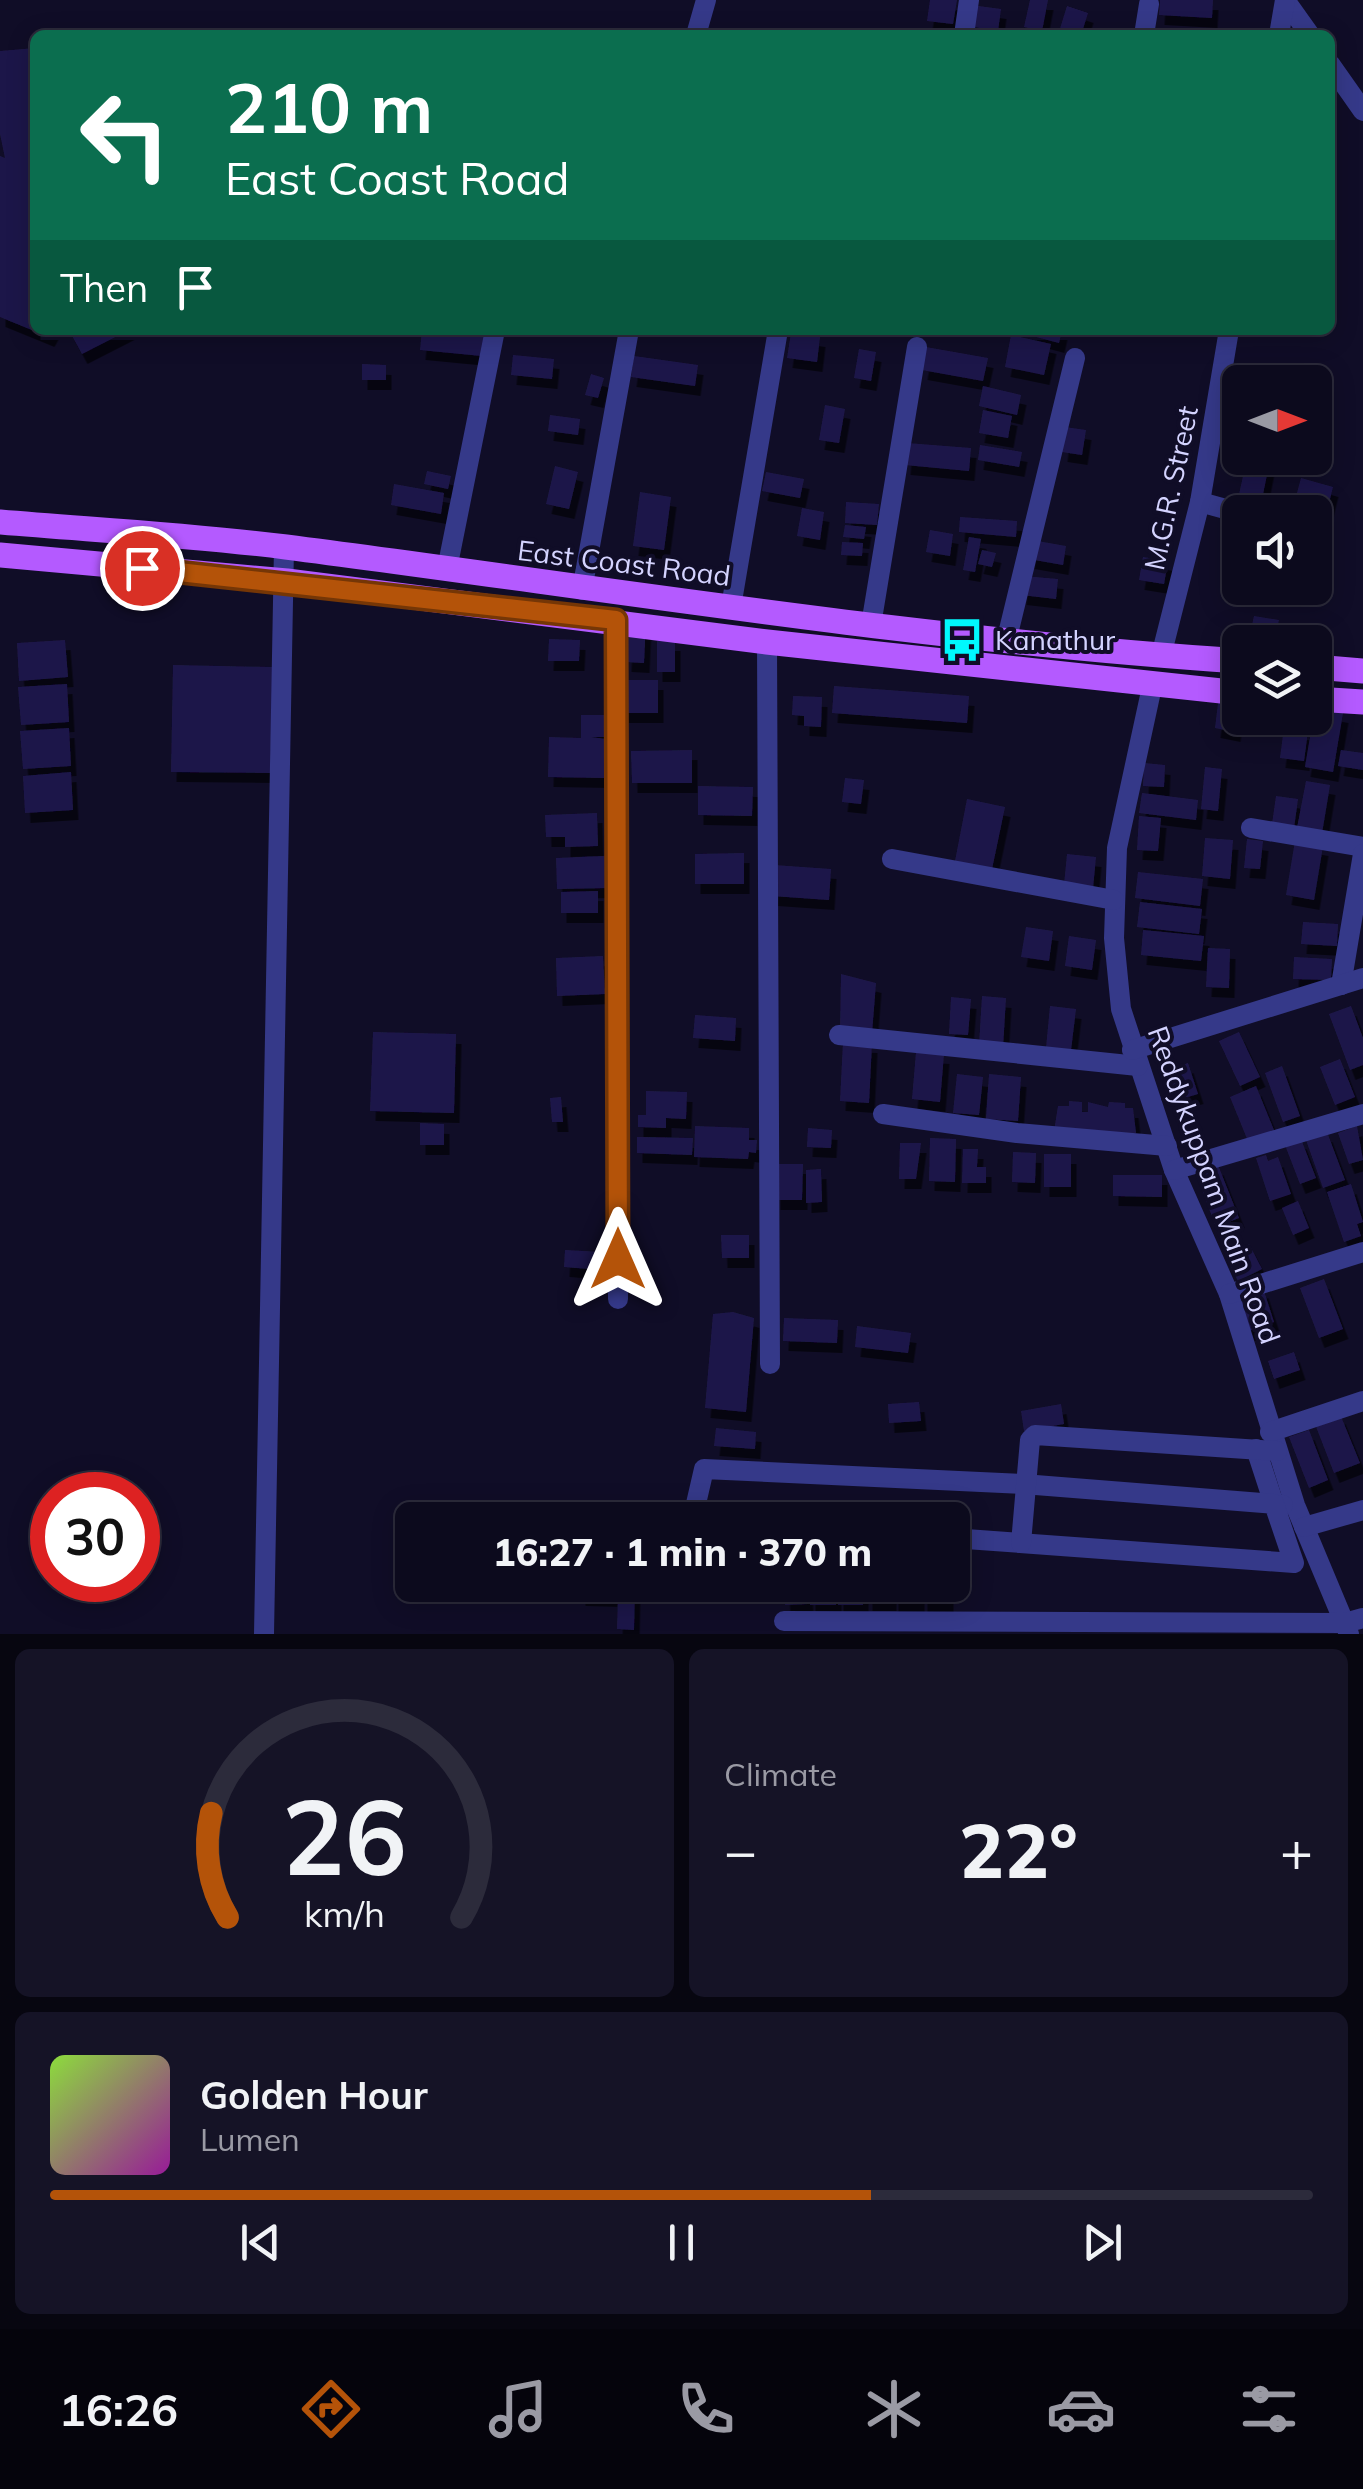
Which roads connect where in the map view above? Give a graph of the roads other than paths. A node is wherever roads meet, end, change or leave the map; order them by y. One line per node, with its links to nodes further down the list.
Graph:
1 (706, 0): 5 (street)
2 (969, 0): 6 (street)
3 (1285, 0): 8 (street); 9 (street)
4 (1149, 4): 7 (street)
5 (697, 30)
6 (965, 30)
7 (1145, 30)
8 (1280, 30)
9 (1306, 30)
10 (1335, 71): 11 (street)
11 (1363, 111)
12 (494, 335): 23 (street)
13 (629, 335): 25 (street)
14 (777, 335): 26 (street)
15 (1228, 335): 18 (street, M.G.R. Street)
16 (917, 347): 28 (street)
17 (1075, 358): 30 (street)
18 (1200, 502): 19 (street); 31 (street, M.G.R. Street)
19 (1222, 508)
20 (0, 522): 21 (main road, East Coast Road)
21 (284, 547): 23 (main road, East Coast Road); 24 (street)
22 (0, 556): 24 (main road, East Coast Road)
23 (446, 569): 25 (main road, East Coast Road)
24 (283, 581): 27 (main road, East Coast Road); 70 (street)
25 (582, 590): 26 (main road, East Coast Road)
26 (731, 606): 28 (main road, East Coast Road)
27 (616, 620): 29 (main road, East Coast Road); 53 (street)
28 (871, 625): 30 (main road, East Coast Road)
29 (767, 642): 35 (main road, East Coast Road); 54 (street)
30 (1006, 642): 31 (main road, East Coast Road)
31 (1161, 656): 32 (main road, East Coast Road); 35 (main road)
32 (1222, 660)
33 (1332, 668): 34 (main road)
34 (1363, 671)
35 (1153, 682): 36 (main road, East Coast Road); 42 (street, Reddykuppam Main Road)
36 (1222, 691)
37 (1332, 700): 38 (main road)
38 (1363, 702)
39 (1250, 828): 40 (street)
40 (1363, 850): 44 (street)
41 (892, 859): 42 (street)
42 (1114, 900): 46 (street, Reddykuppam Main Road)
43 (1363, 978): 44 (street)
44 (1341, 984): 46 (street)
45 (839, 1035): 46 (street)
46 (1135, 1058): 49 (street, Reddykuppam Main Road)
47 (883, 1114): 49 (street)
48 (1363, 1114): 50 (street)
49 (1166, 1146): 50 (street, Reddykuppam Main Road)
50 (1174, 1170): 52 (street, Reddykuppam Main Road)
51 (1363, 1252): 52 (street)
52 (1228, 1294): 56 (street, Reddykuppam Main Road)
53 (618, 1299)
54 (770, 1364)
55 (1363, 1401): 56 (street)
56 (1268, 1444): 57 (street); 59 (street); 60 (street, Reddykuppam Main Road)
57 (1023, 1484): 58 (street); 59 (street); 64 (street)
58 (696, 1502)
59 (1274, 1504): 60 (street); 65 (street)
60 (1296, 1505): 62 (street, Reddykuppam Main Road)
61 (1363, 1510): 62 (street)
62 (1304, 1527): 66 (street, Reddykuppam Main Road)
63 (970, 1539): 64 (street)
64 (1021, 1543): 65 (street)
65 (1294, 1562): 66 (street)
66 (1317, 1563): 68 (street, Reddykuppam Main Road)
67 (784, 1621): 69 (street)
68 (1352, 1625): 69 (street)
69 (933, 1627)
70 (264, 1634)

